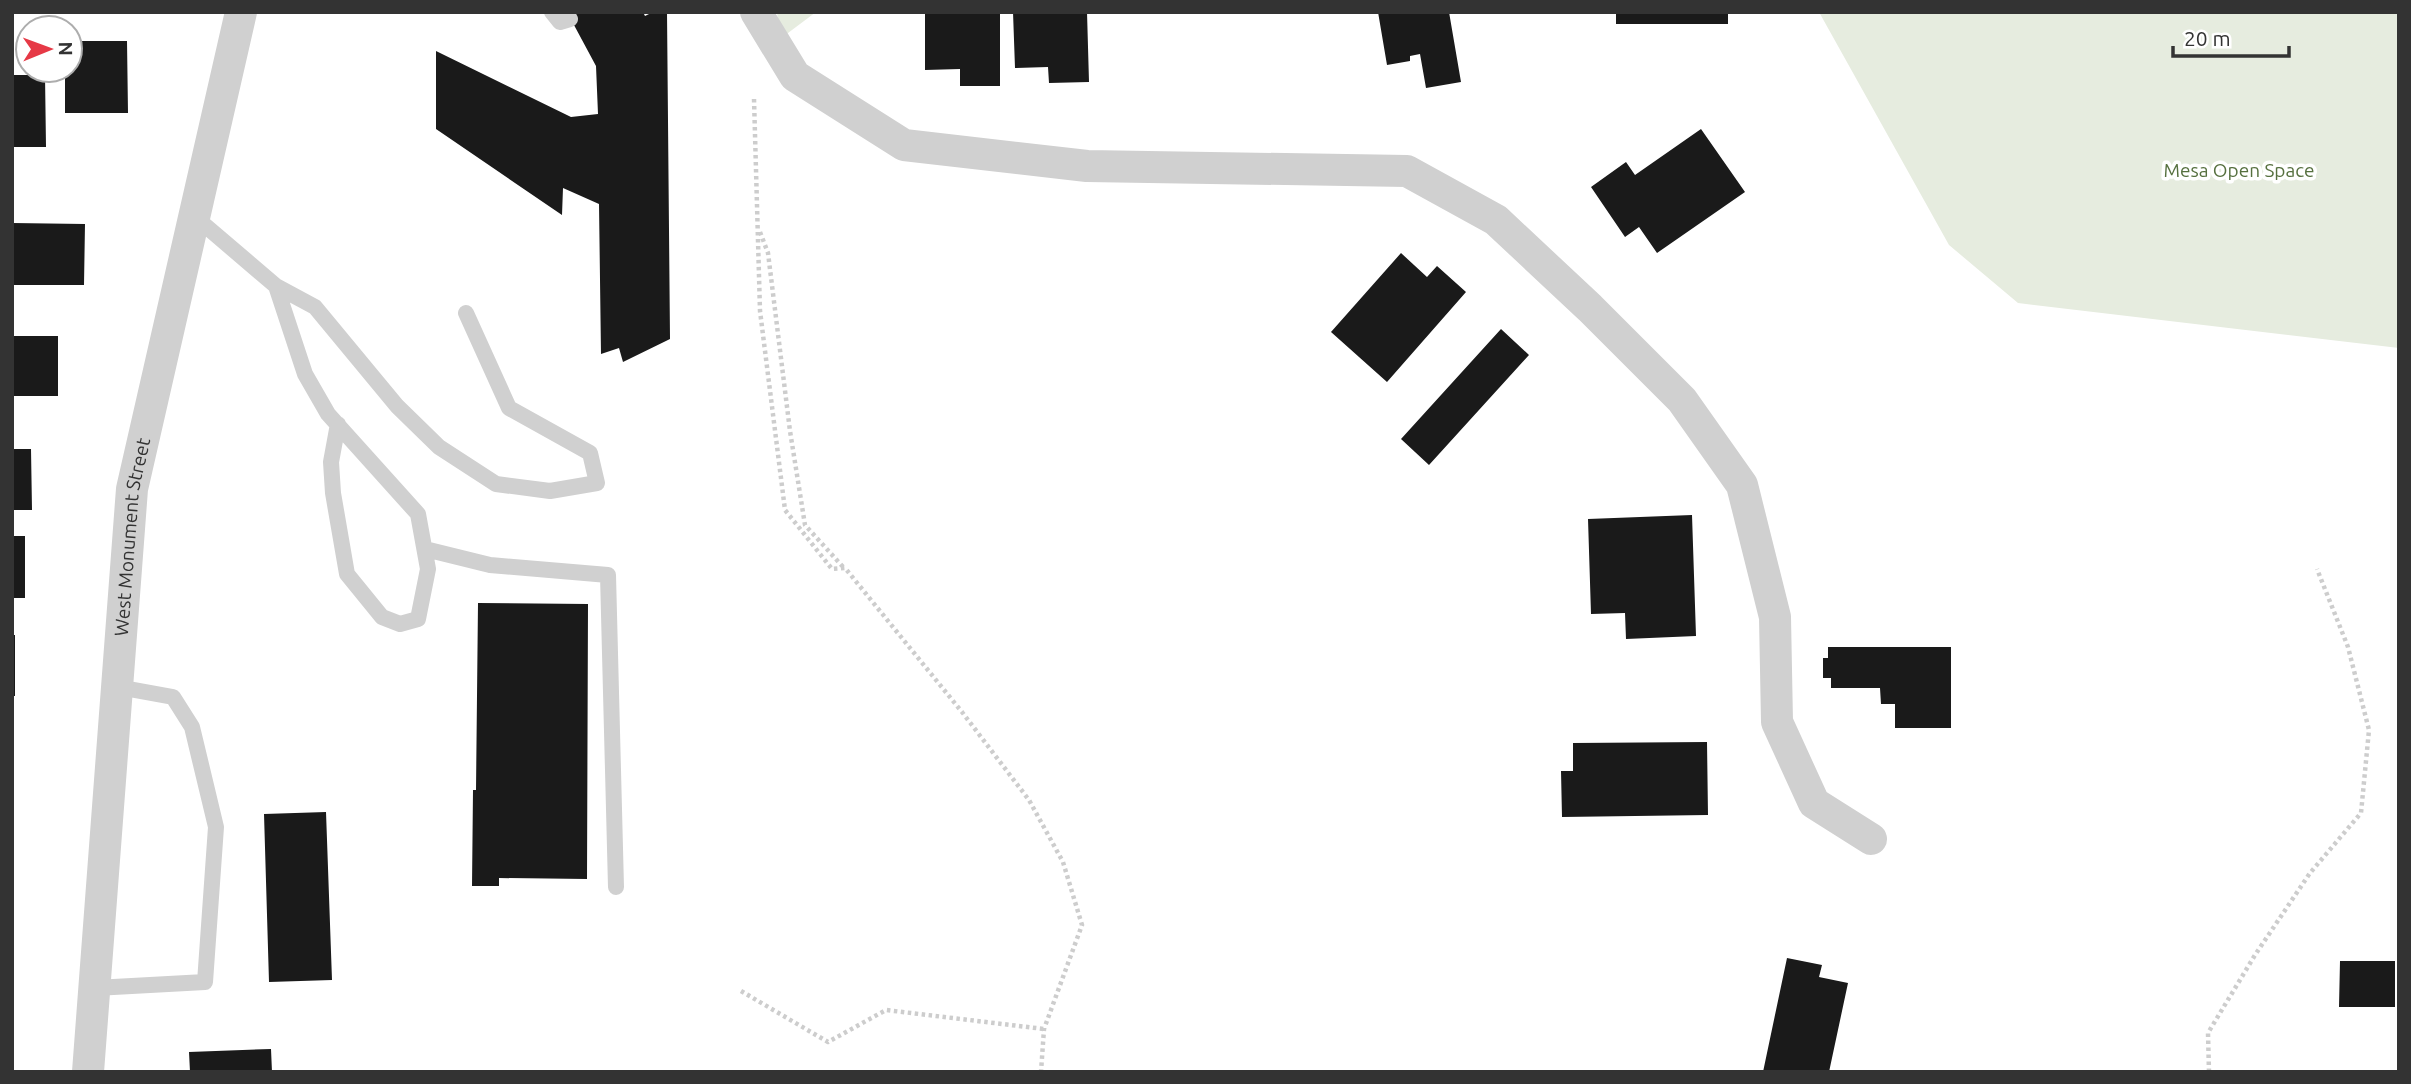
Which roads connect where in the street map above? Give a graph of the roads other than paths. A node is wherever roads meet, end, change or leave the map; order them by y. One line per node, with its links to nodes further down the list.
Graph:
1 (241, 12): 5 (street, West Monument Street)
2 (552, 12): 4 (lane)
3 (756, 12): 11 (street)
4 (570, 19)
5 (194, 216): 6 (lane); 10 (street, West Monument Street)
6 (276, 286): 7 (lane); 8 (lane)
7 (466, 313)
8 (338, 424): 9 (lane); 9 (lane)
9 (425, 548): 12 (lane)
10 (118, 687): 13 (street, West Monument Street); 13 (lane)
11 (1871, 839)
12 (616, 887)
13 (95, 988): 14 (street, West Monument Street)
14 (88, 1072)

